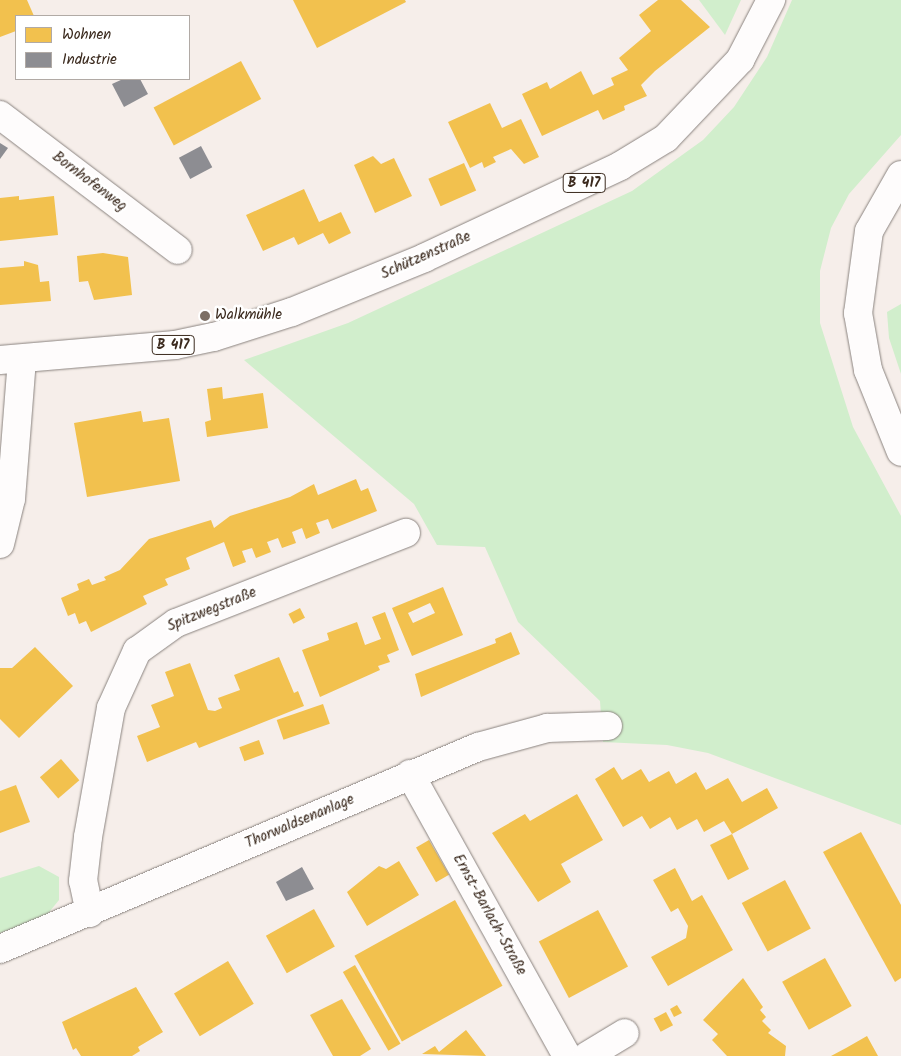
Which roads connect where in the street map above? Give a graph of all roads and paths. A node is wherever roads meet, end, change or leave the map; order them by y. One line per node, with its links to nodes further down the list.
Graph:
1 (771, 0): 5 (street, Schützenstraße / B 417)
2 (0, 115): 4 (street, Bornhofenweg)
3 (901, 175): 6 (street)
4 (178, 250)
5 (11, 360): 8 (street)
6 (901, 452)
7 (406, 533): 11 (street, Spitzwegstraße)
8 (0, 544)
9 (608, 726): 10 (street, Thorwaldsenanlage)
10 (410, 774): 11 (street, Thorwaldsenanlage); 14 (street, Ernst-Barlach-Straße)
11 (90, 913): 12 (street, Thorwaldsenanlage)
12 (0, 949)
13 (625, 1034): 15 (street)
14 (567, 1056)
15 (586, 1056)

